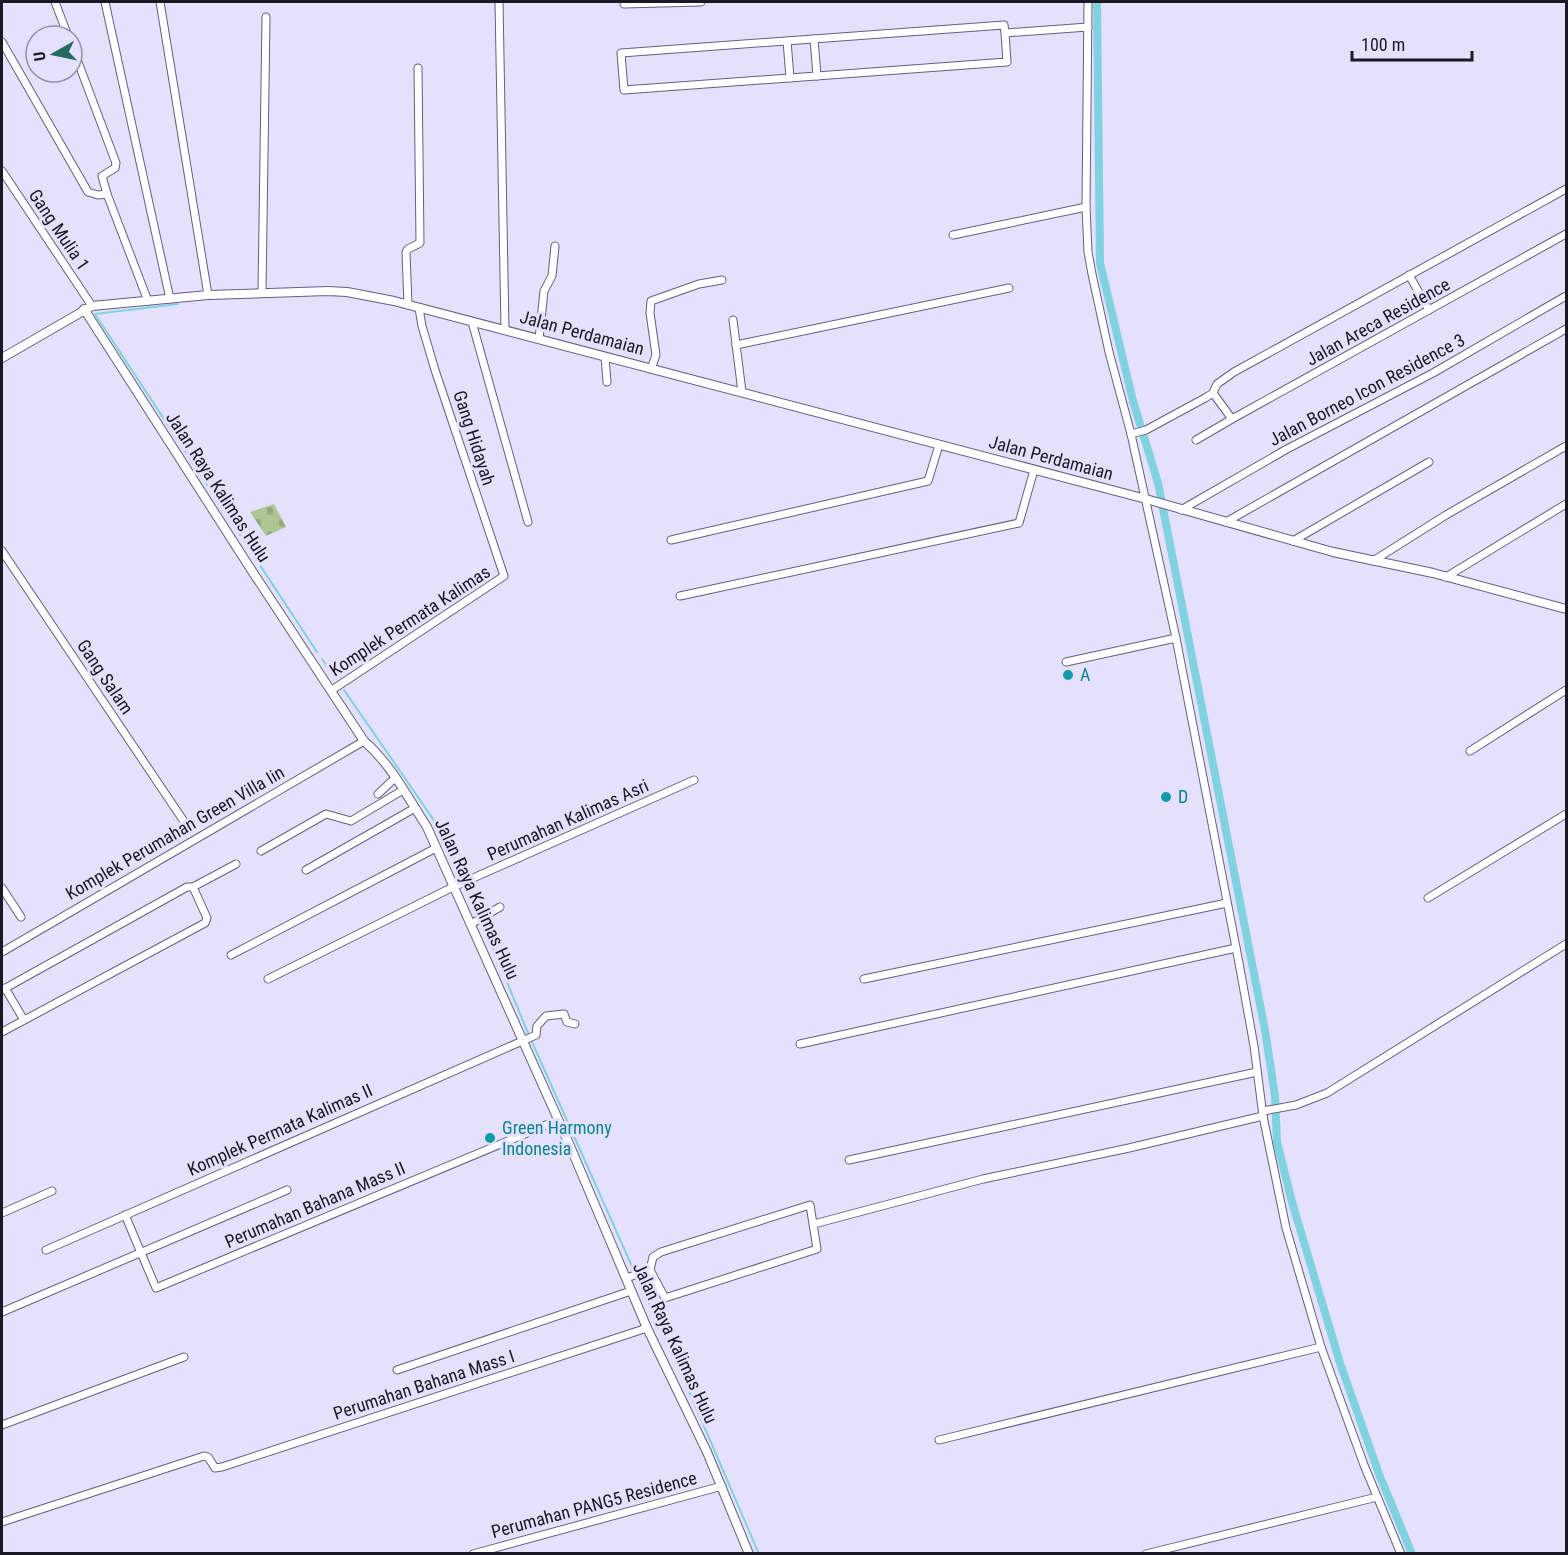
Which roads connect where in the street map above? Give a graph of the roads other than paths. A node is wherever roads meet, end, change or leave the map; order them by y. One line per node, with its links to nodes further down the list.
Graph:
1 (55, 2): 9 (street)
2 (105, 2): 32 (street)
3 (160, 2): 30 (street)
4 (499, 2): 41 (street)
5 (701, 2): 7 (street)
6 (1088, 2): 10 (street)
7 (624, 4)
8 (266, 17): 29 (street)
9 (63, 24)
10 (1088, 27): 11 (street); 22 (street)
11 (1005, 33): 12 (street); 16 (street)
12 (814, 39): 13 (street); 16 (street)
13 (787, 41): 18 (street); 18 (street)
14 (2, 42): 21 (street)
15 (418, 68): 34 (street)
16 (817, 76): 18 (street)
17 (84, 78): 21 (street)
18 (790, 78)
19 (2, 171): 35 (street, Gang Mulia 1)
20 (1566, 189): 26 (street, Jalan Areca Residence)
21 (107, 194): 33 (street)
22 (1086, 207): 24 (street); 51 (street)
23 (1566, 234): 37 (street, Jalan Areca Residence)
24 (953, 235)
25 (555, 246): 42 (street)
26 (1409, 275): 37 (street); 49 (street, Jalan Areca Residence)
27 (722, 280): 46 (street)
28 (1009, 288): 43 (street)
29 (262, 292): 30 (street, Jalan Perdamaian); 34 (street, Jalan Perdamaian)
30 (208, 295): 32 (street, Jalan Perdamaian)
31 (1566, 296): 59 (street, Jalan Borneo Icon Residence 3)
32 (170, 299): 33 (street, Jalan Perdamaian)
33 (148, 301): 35 (street, Jalan Perdamaian)
34 (408, 305): 36 (street, Jalan Perdamaian)
35 (88, 308): 45 (street, Jalan Perdamaian); 72 (street, Jalan Raya Kalimas Hulu)
36 (419, 308): 39 (street, Jalan Perdamaian); 66 (street, Gang Hidayah)
37 (1429, 310): 50 (street, Jalan Areca Residence)
38 (733, 320): 43 (street)
39 (472, 322): 41 (street, Jalan Perdamaian); 60 (street)
40 (1566, 329): 61 (street)
41 (505, 330): 42 (street, Jalan Perdamaian)
42 (539, 339): 44 (street, Jalan Perdamaian)
43 (736, 345): 48 (street)
44 (605, 357): 46 (street, Jalan Perdamaian); 47 (street)
45 (2, 358)
46 (651, 369): 48 (street, Jalan Perdamaian)
47 (607, 382)
48 (742, 392): 53 (street, Jalan Perdamaian)
49 (1213, 393): 50 (street); 51 (street, Jalan Areca Residence)
50 (1232, 419): 52 (street, Jalan Areca Residence)
51 (1131, 434): 57 (street)
52 (1196, 440)
53 (939, 445): 56 (street, Jalan Perdamaian); 62 (street)
54 (1566, 446): 65 (street)
55 (1429, 462): 63 (street)
56 (1034, 470): 57 (street, Jalan Perdamaian); 68 (street)
57 (1146, 499): 59 (street, Jalan Perdamaian); 70 (street)
58 (1566, 504): 67 (street)
59 (1181, 510): 61 (street, Jalan Perdamaian)
60 (528, 522)
61 (1226, 522): 63 (street, Jalan Perdamaian)
62 (671, 540)
63 (1293, 541): 65 (street, Jalan Perdamaian)
64 (2, 551): 82 (street, Gang Salam)
65 (1373, 561): 67 (street, Jalan Perdamaian)
66 (504, 576): 72 (street, Komplek Permata Kalimas)
67 (1446, 577): 69 (street, Jalan Perdamaian)
68 (680, 597)
69 (1566, 609)
70 (1176, 638): 71 (street); 91 (street)
71 (1066, 662)
72 (332, 690): 74 (street, Jalan Raya Kalimas Hulu)
73 (1566, 690): 75 (street)
74 (364, 741): 76 (street, Jalan Raya Kalimas Hulu); 97 (street, Komplek Perumahan Green Villa Iin)
75 (1470, 751)
76 (395, 778): 78 (street, Jalan Raya Kalimas Hulu); 79 (street)
77 (694, 780): 88 (street, Perumahan Kalimas Asri)
78 (403, 790): 80 (street, Jalan Raya Kalimas Hulu); 84 (street)
79 (378, 794)
80 (415, 808): 83 (street, Jalan Raya Kalimas Hulu); 86 (street)
81 (1566, 814): 90 (street)
82 (183, 820)
83 (436, 848): 88 (street, Jalan Raya Kalimas Hulu); 98 (street)
84 (261, 851)
85 (236, 864): 87 (street)
86 (306, 870)
87 (193, 886): 101 (street); 102 (street)
88 (453, 887): 94 (street, Jalan Raya Kalimas Hulu); 99 (street, Perumahan Kalimas Asri)
89 (2, 888): 93 (street)
90 (1428, 897)
91 (1227, 903): 96 (street); 100 (street)
92 (500, 907): 94 (street)
93 (21, 917)
94 (471, 924): 105 (street, Jalan Raya Kalimas Hulu)
95 (1566, 944): 108 (street)
96 (1236, 948): 106 (street); 107 (street)
97 (2, 952)
98 (231, 955)
99 (268, 979)
100 (864, 979)
101 (3, 989): 102 (street)
102 (24, 1020): 104 (street)
103 (575, 1024): 105 (street)
104 (2, 1032)
105 (528, 1038): 109 (street, Jalan Raya Kalimas Hulu); 114 (street, Komplek Permata Kalimas II)
106 (800, 1044)
107 (1257, 1072): 108 (street); 110 (street)
108 (1265, 1112): 115 (street); 123 (street)
109 (558, 1120): 117 (street, Perumahan Bahana Mass II); 119 (street, Jalan Raya Kalimas Hulu)
110 (849, 1160)
111 (287, 1190): 117 (street)
112 (52, 1191): 113 (street)
113 (2, 1213)
114 (125, 1215): 116 (street, Komplek Permata Kalimas II); 117 (street, Perumahan Bahana Mass II)
115 (814, 1224): 118 (street); 118 (street)
116 (46, 1250)
117 (141, 1253): 121 (street)
118 (650, 1270): 119 (street)
119 (632, 1276): 120 (street, Jalan Raya Kalimas Hulu)
120 (631, 1291): 122 (street, Jalan Raya Kalimas Hulu); 125 (street)
121 (2, 1312)
122 (646, 1328): 128 (street, Jalan Raya Kalimas Hulu); 130 (street, Perumahan Bahana Mass I)
123 (1321, 1347): 127 (street); 129 (street)
124 (184, 1357): 126 (street)
125 (397, 1370)
126 (2, 1425)
127 (939, 1440)
128 (722, 1486): 131 (street, Perumahan PANG5 Residence); 132 (street, Jalan Raya Kalimas Hulu)
129 (1377, 1497): 133 (street); 134 (street)
130 (2, 1522)
131 (473, 1554)
132 (749, 1554)
133 (1146, 1554)
134 (1401, 1554)

